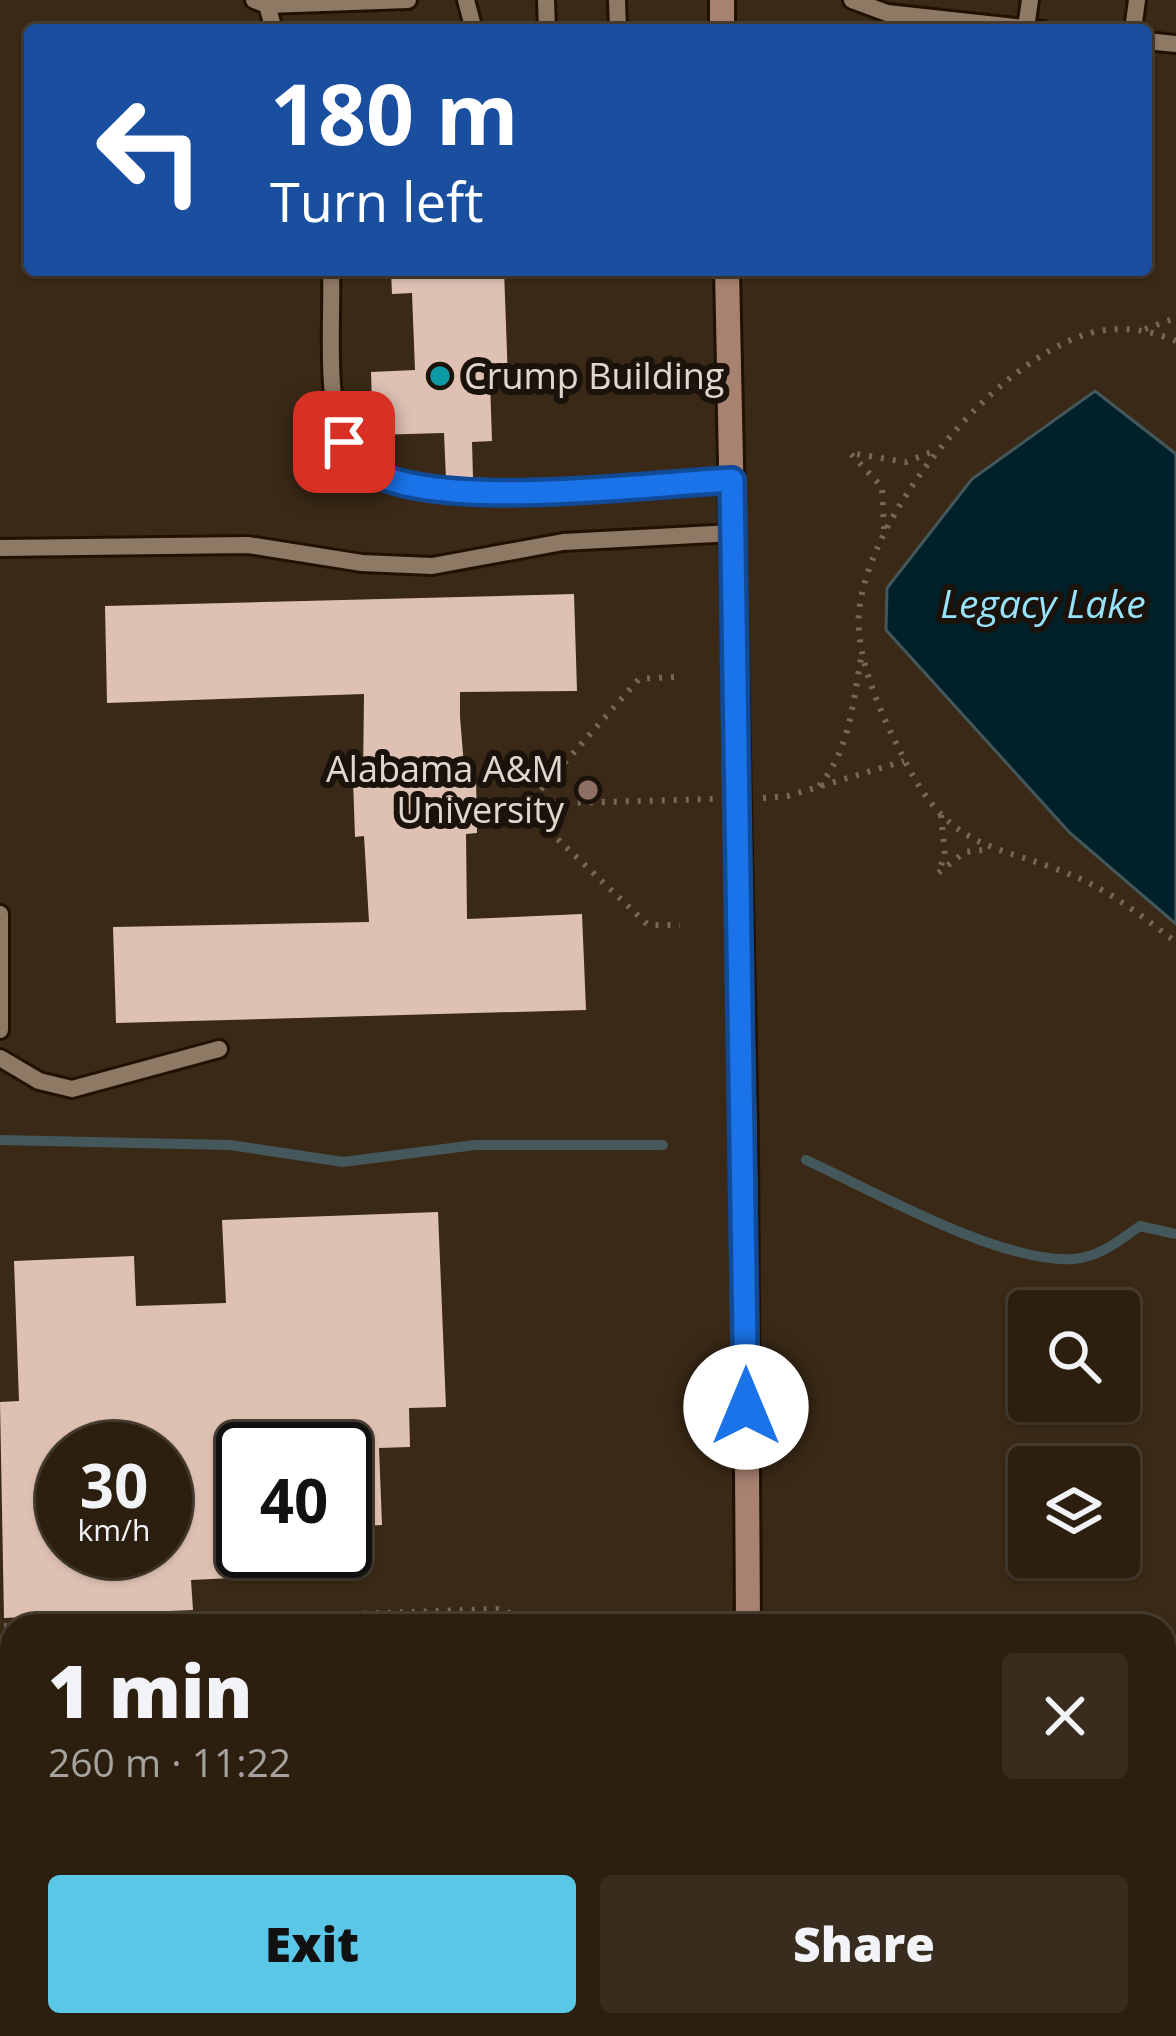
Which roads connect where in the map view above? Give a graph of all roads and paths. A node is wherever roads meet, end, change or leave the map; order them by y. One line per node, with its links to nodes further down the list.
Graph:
1 (408, 0): 3 (lane)
2 (852, 0): 4 (lane)
3 (261, 3)
4 (923, 9): 5 (lane)
5 (1007, 24)
6 (331, 276): 12 (lane)
7 (728, 276): 12 (street)
8 (1176, 318): 9 (path)
9 (1141, 330): 10 (path); 11 (path)
10 (1176, 341)
11 (938, 449): 14 (path); 14 (path)
12 (732, 480): 13 (street)
13 (733, 533): 15 (lane); 20 (street)
14 (884, 533): 16 (path)
15 (0, 548)
16 (862, 652): 18 (path); 19 (path)
17 (674, 677): 21 (path)
18 (904, 761): 19 (path); 22 (path)
19 (817, 788): 20 (path)
20 (738, 799): 21 (path); 32 (street)
21 (528, 804): 25 (path)
22 (940, 811): 23 (path); 23 (path)
23 (986, 849): 26 (path)
24 (0, 914): 27 (lane)
25 (680, 925)
26 (1176, 942)
27 (0, 1030)
28 (219, 1049): 29 (lane)
29 (0, 1058)
30 (352, 1614): 31 (path)
31 (513, 1614)
32 (748, 1614)

